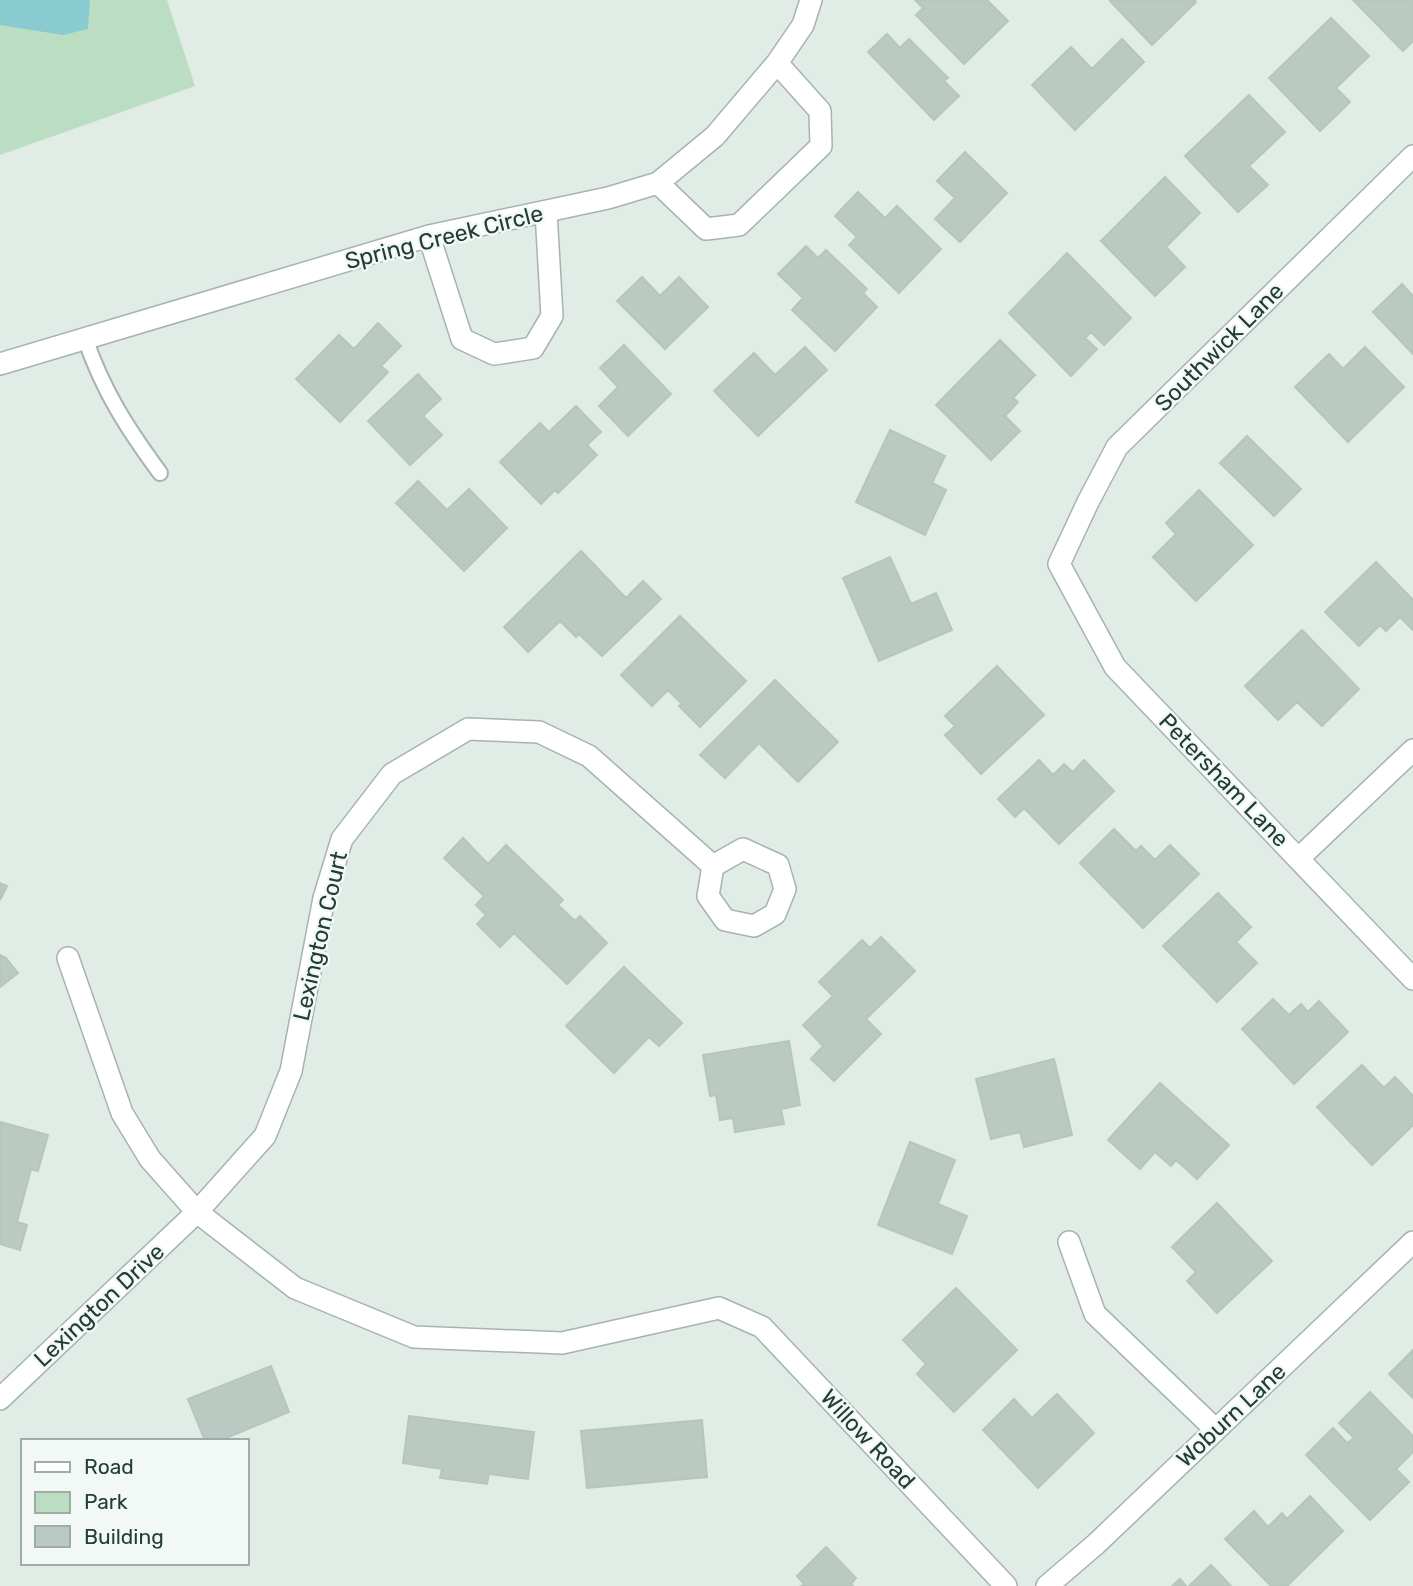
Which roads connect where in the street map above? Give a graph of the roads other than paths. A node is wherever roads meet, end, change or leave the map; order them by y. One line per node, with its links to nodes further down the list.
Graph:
1 (811, 0): 2 (street, Spring Creek Circle)
2 (777, 63): 4 (street, Spring Creek Circle); 4 (street)
3 (1413, 156): 10 (street, Southwick Lane)
4 (658, 183): 5 (street, Spring Creek Circle)
5 (546, 212): 6 (street, Spring Creek Circle); 6 (street)
6 (429, 236): 7 (street, Spring Creek Circle)
7 (85, 338): 8 (street, Spring Creek Circle); 9 (lane)
8 (0, 363)
9 (160, 472)
10 (1059, 564): 12 (street, Petersham Lane)
11 (1413, 750): 12 (street)
12 (1299, 858): 15 (street, Petersham Lane)
13 (713, 866): 16 (street, Lexington Court)
14 (68, 958): 16 (street)
15 (1413, 979)
16 (197, 1212): 19 (street, Lexington Drive); 21 (street, Willow Road)
17 (1069, 1242): 20 (street)
18 (1413, 1242): 20 (street, Woburn Lane)
19 (0, 1399)
20 (1215, 1429): 22 (street, Woburn Lane)
21 (1006, 1586)
22 (1047, 1586)

